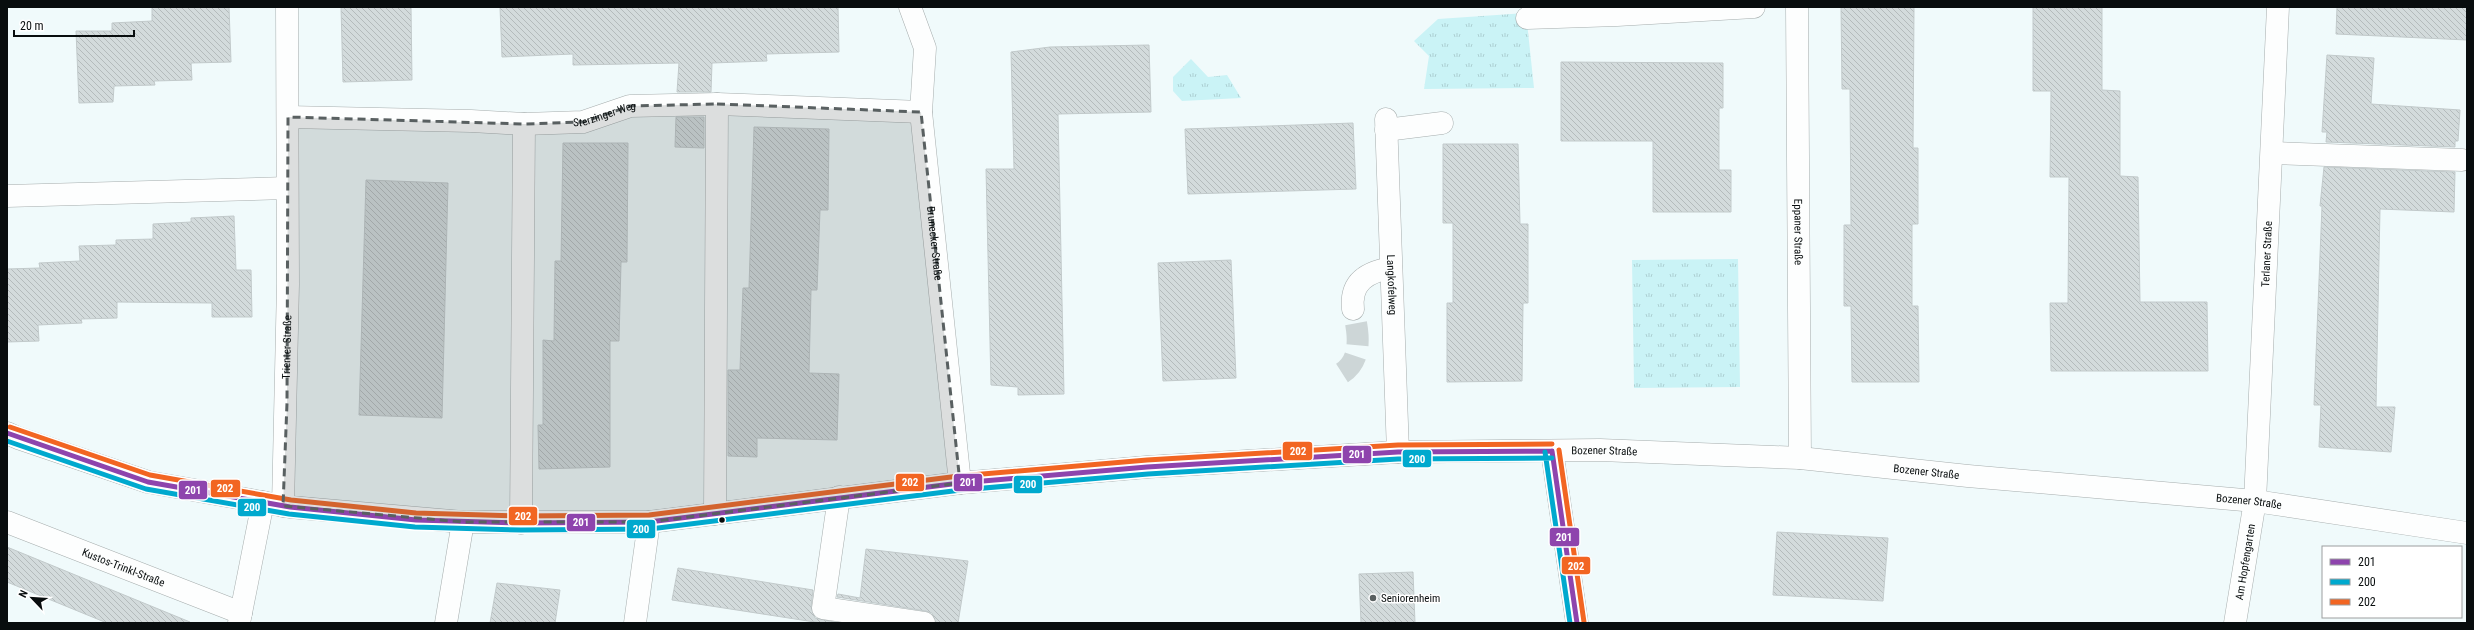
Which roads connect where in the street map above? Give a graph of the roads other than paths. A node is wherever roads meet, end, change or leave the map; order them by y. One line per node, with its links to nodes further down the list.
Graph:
1 (287, 7): 9 (street, Trienter Straße)
2 (910, 7): 8 (street, Brunecker Straße)
3 (1754, 7): 6 (street)
4 (1797, 7): 21 (street, Eppaner Straße)
5 (2278, 7): 12 (street, Terlaner Straße)
6 (1527, 18)
7 (717, 104): 8 (street, Sterzinger Weg); 11 (street, Sterzinger Weg); 26 (street)
8 (921, 112): 22 (street, Brunecker Straße)
9 (288, 117): 11 (street, Sterzinger Weg); 14 (street, Trienter Straße)
10 (1442, 123): 16 (street, Langkofelweg)
11 (524, 124): 30 (street)
12 (2272, 153): 13 (street); 24 (street, Terlaner Straße)
13 (2462, 160)
14 (287, 188): 15 (street); 25 (street, Trienter Straße)
15 (7, 196)
16 (1391, 268): 17 (street); 20 (street, Langkofelweg)
17 (1353, 309)
18 (7, 432): 25 (street, Bozener Straße)
19 (1552, 451): 20 (street, Bozener Straße); 21 (street, Bozener Straße); 36 (street)
20 (1398, 452): 22 (street, Bozener Straße)
21 (1800, 458): 24 (street, Bozener Straße)
22 (960, 483): 23 (street, Bozener Straße)
23 (839, 497): 26 (street, Bozener Straße); 35 (street)
24 (2255, 501): 31 (street, Bozener Straße); 37 (street, Am Hopfengarten)
25 (273, 504): 28 (street, Bozener Straße); 32 (street, Kustos-Trinkl-Straße)
26 (715, 514): 29 (street, Bozener Straße)
27 (7, 522): 32 (street, Kustos-Trinkl-Straße)
28 (463, 522): 30 (street, Bozener Straße); 33 (street)
29 (649, 522): 30 (street, Bozener Straße); 34 (street)
30 (521, 523)
31 (2467, 533)
32 (240, 618)
33 (446, 623)
34 (635, 623)
35 (924, 623)
36 (1577, 623)
37 (2235, 623)

